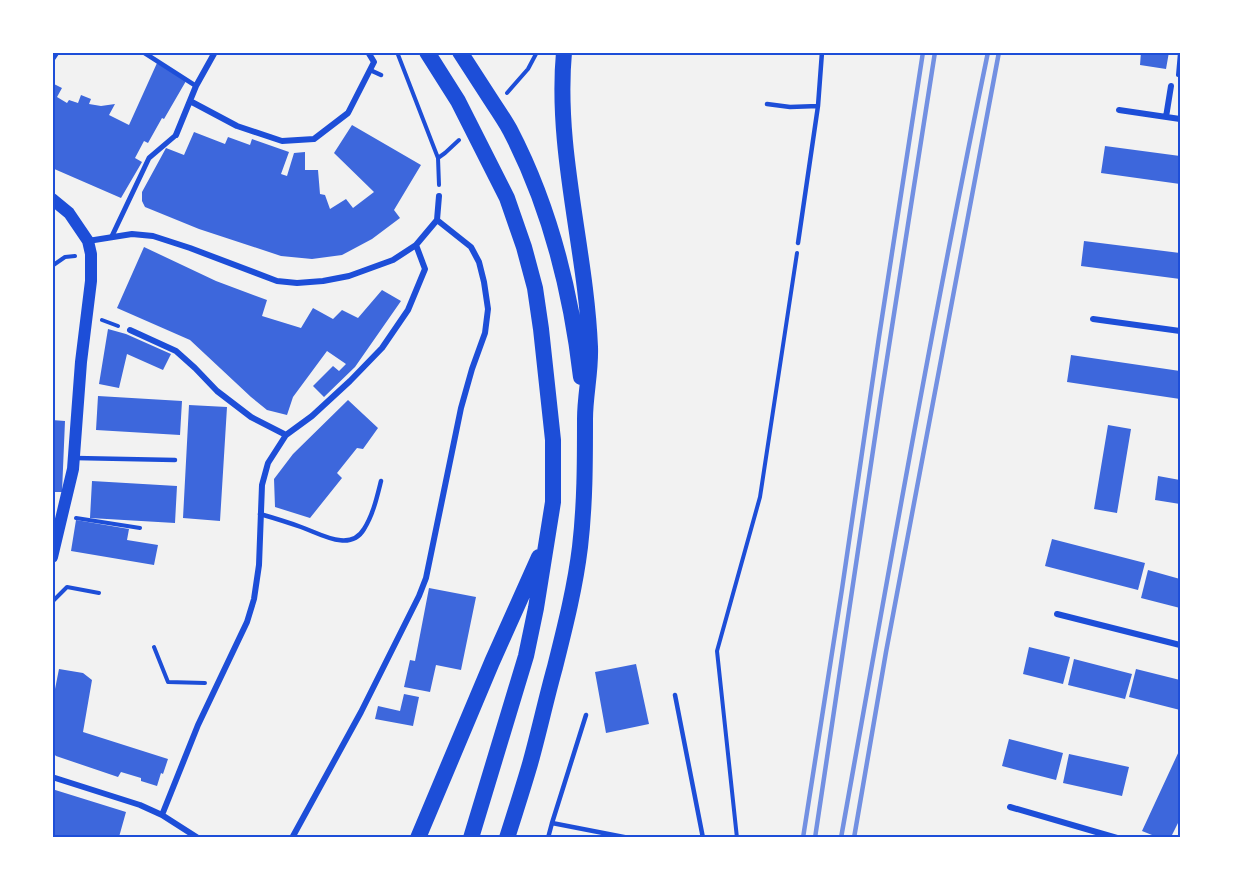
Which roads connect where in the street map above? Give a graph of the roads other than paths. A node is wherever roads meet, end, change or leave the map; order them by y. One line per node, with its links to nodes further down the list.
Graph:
1 (142, 52): 10 (lane)
2 (215, 52): 10 (street)
3 (368, 52): 8 (street)
4 (427, 52): 35 (highway)
5 (460, 52): 29 (highway)
6 (564, 52): 29 (highway)
7 (822, 52): 14 (lane)
8 (370, 70): 9 (lane); 12 (street)
9 (381, 75)
10 (196, 86): 12 (street)
11 (1171, 86): 16 (street)
12 (190, 101): 18 (street)
13 (767, 104): 14 (lane)
14 (818, 106): 24 (lane)
15 (1119, 110): 16 (street)
16 (1166, 117): 17 (street)
17 (1180, 119)
18 (176, 135): 22 (street)
19 (439, 196): 21 (street)
20 (52, 199): 23 (main road)
21 (437, 220): 25 (street); 46 (street)
22 (112, 236): 23 (street); 25 (street)
23 (88, 241): 31 (main road)
24 (798, 243)
25 (416, 245): 30 (street)
26 (1093, 319): 28 (street)
27 (130, 330): 30 (street)
28 (1180, 331)
29 (585, 417): 49 (highway)
30 (286, 435): 34 (street)
31 (73, 458): 32 (lane); 36 (main road)
32 (175, 460)
33 (381, 481): 34 (lane)
34 (260, 514): 43 (street)
35 (548, 538): 47 (highway); 48 (highway)
36 (52, 557)
37 (1057, 614): 38 (street)
38 (1180, 645)
39 (675, 695): 52 (lane)
40 (586, 715): 44 (lane)
41 (52, 777): 43 (street)
42 (1010, 807): 53 (street)
43 (162, 815): 45 (street)
44 (552, 823): 50 (lane); 51 (lane)
45 (198, 837)
46 (292, 837)
47 (418, 837)
48 (471, 837)
49 (507, 837)
50 (548, 837)
51 (629, 837)
52 (703, 837)
53 (1117, 837)

